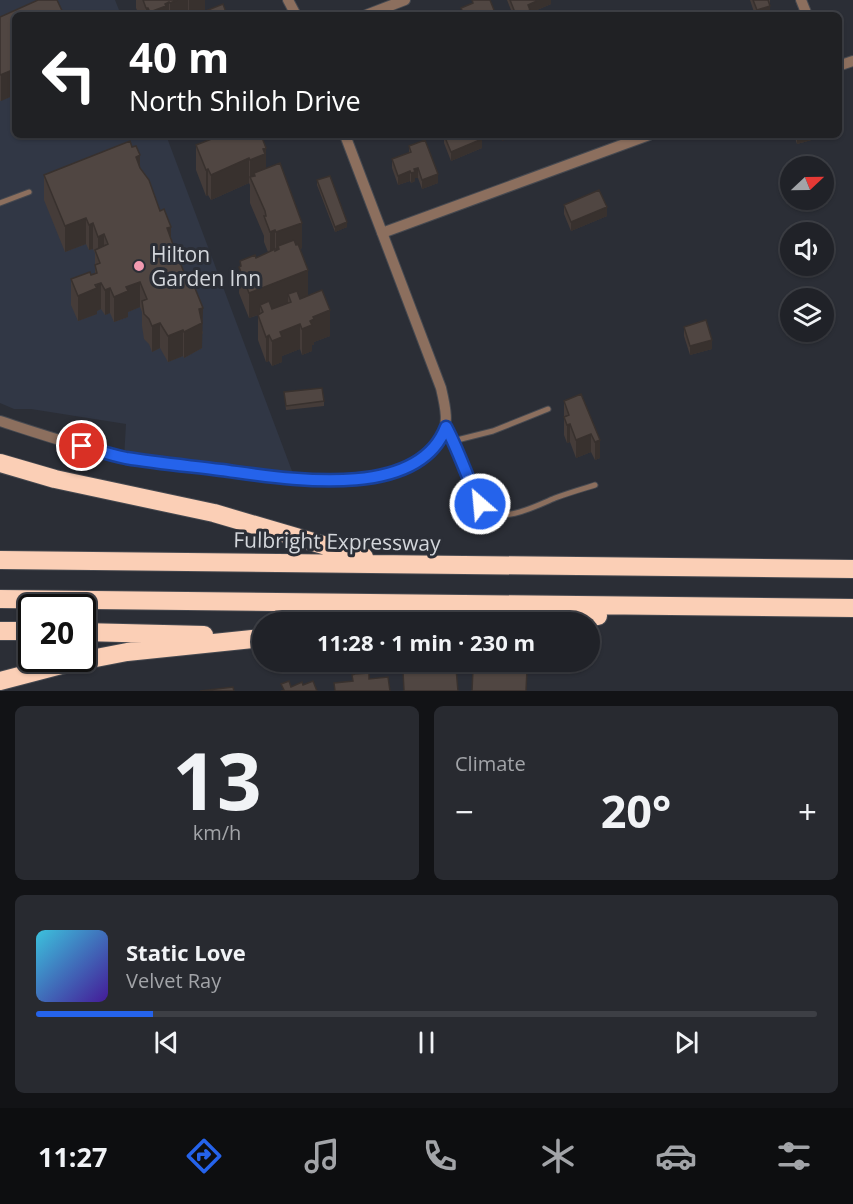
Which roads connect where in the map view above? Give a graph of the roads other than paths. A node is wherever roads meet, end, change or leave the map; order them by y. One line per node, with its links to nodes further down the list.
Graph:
1 (405, 0): 2 (street)
2 (374, 12)
3 (346, 138): 7 (street)
4 (641, 138): 7 (street)
5 (29, 192): 6 (lane)
6 (0, 203)
7 (382, 233): 10 (street)
8 (548, 409): 11 (lane)
9 (0, 421): 10 (street)
10 (446, 427): 11 (lane)
11 (453, 441): 13 (lane)
12 (0, 464): 15 (highway)
13 (595, 485)
14 (0, 560): 15 (highway, Fulbright Expressway)
15 (387, 564): 16 (highway, Fulbright Expressway)
16 (853, 569)
17 (0, 599): 18 (highway)
18 (743, 606): 19 (highway); 20 (highway)
19 (853, 608)
20 (600, 615)
21 (0, 631): 22 (highway)
22 (18, 631)
23 (96, 632): 24 (highway)
24 (252, 638)
25 (252, 639): 26 (highway)
26 (0, 681)

